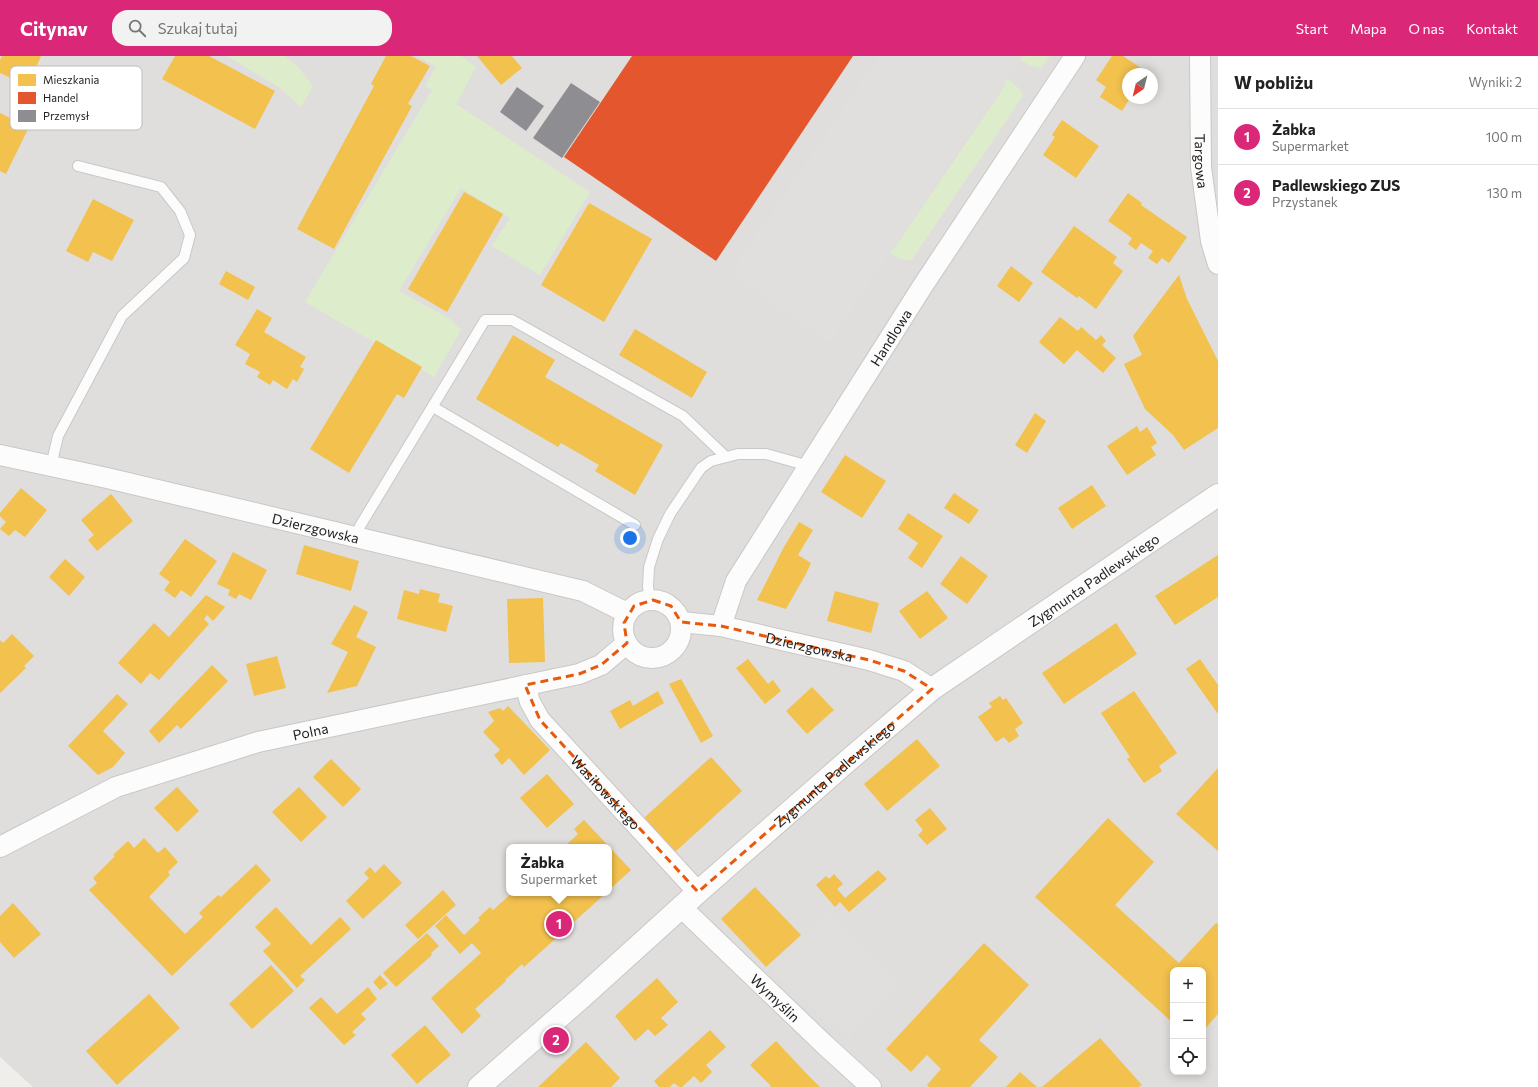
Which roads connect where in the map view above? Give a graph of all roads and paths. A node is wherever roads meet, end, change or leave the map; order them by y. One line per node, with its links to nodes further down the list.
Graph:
1 (1075, 56): 9 (street, Handlowa)
2 (1200, 56): 4 (street, Targowa)
3 (78, 166): 8 (lane)
4 (1218, 264)
5 (433, 407): 7 (lane); 11 (lane); 12 (lane)
6 (0, 455): 8 (street, Dzierzgowska)
7 (726, 457): 9 (lane); 13 (lane)
8 (51, 466): 12 (street, Dzierzgowska)
9 (809, 466): 16 (street, Handlowa)
10 (1218, 495): 19 (street, Zygmunta Padlewskiego)
11 (635, 525)
12 (356, 537): 14 (street, Dzierzgowska)
13 (650, 600): 14 (street); 15 (street)
14 (627, 613): 17 (street)
15 (681, 622): 16 (street, Dzierzgowska); 17 (street)
16 (721, 626): 19 (street, Dzierzgowska)
17 (627, 643): 18 (street, Polna)
18 (525, 686): 20 (street, Polna); 21 (street, Wasiłowskiego)
19 (932, 689): 21 (street, Zygmunta Padlewskiego)
20 (0, 847)
21 (698, 892): 22 (street, Zygmunta Padlewskiego)
22 (682, 907): 23 (street, Zygmunta Padlewskiego); 24 (street, Wymyślin)
23 (479, 1087)
24 (871, 1087)

